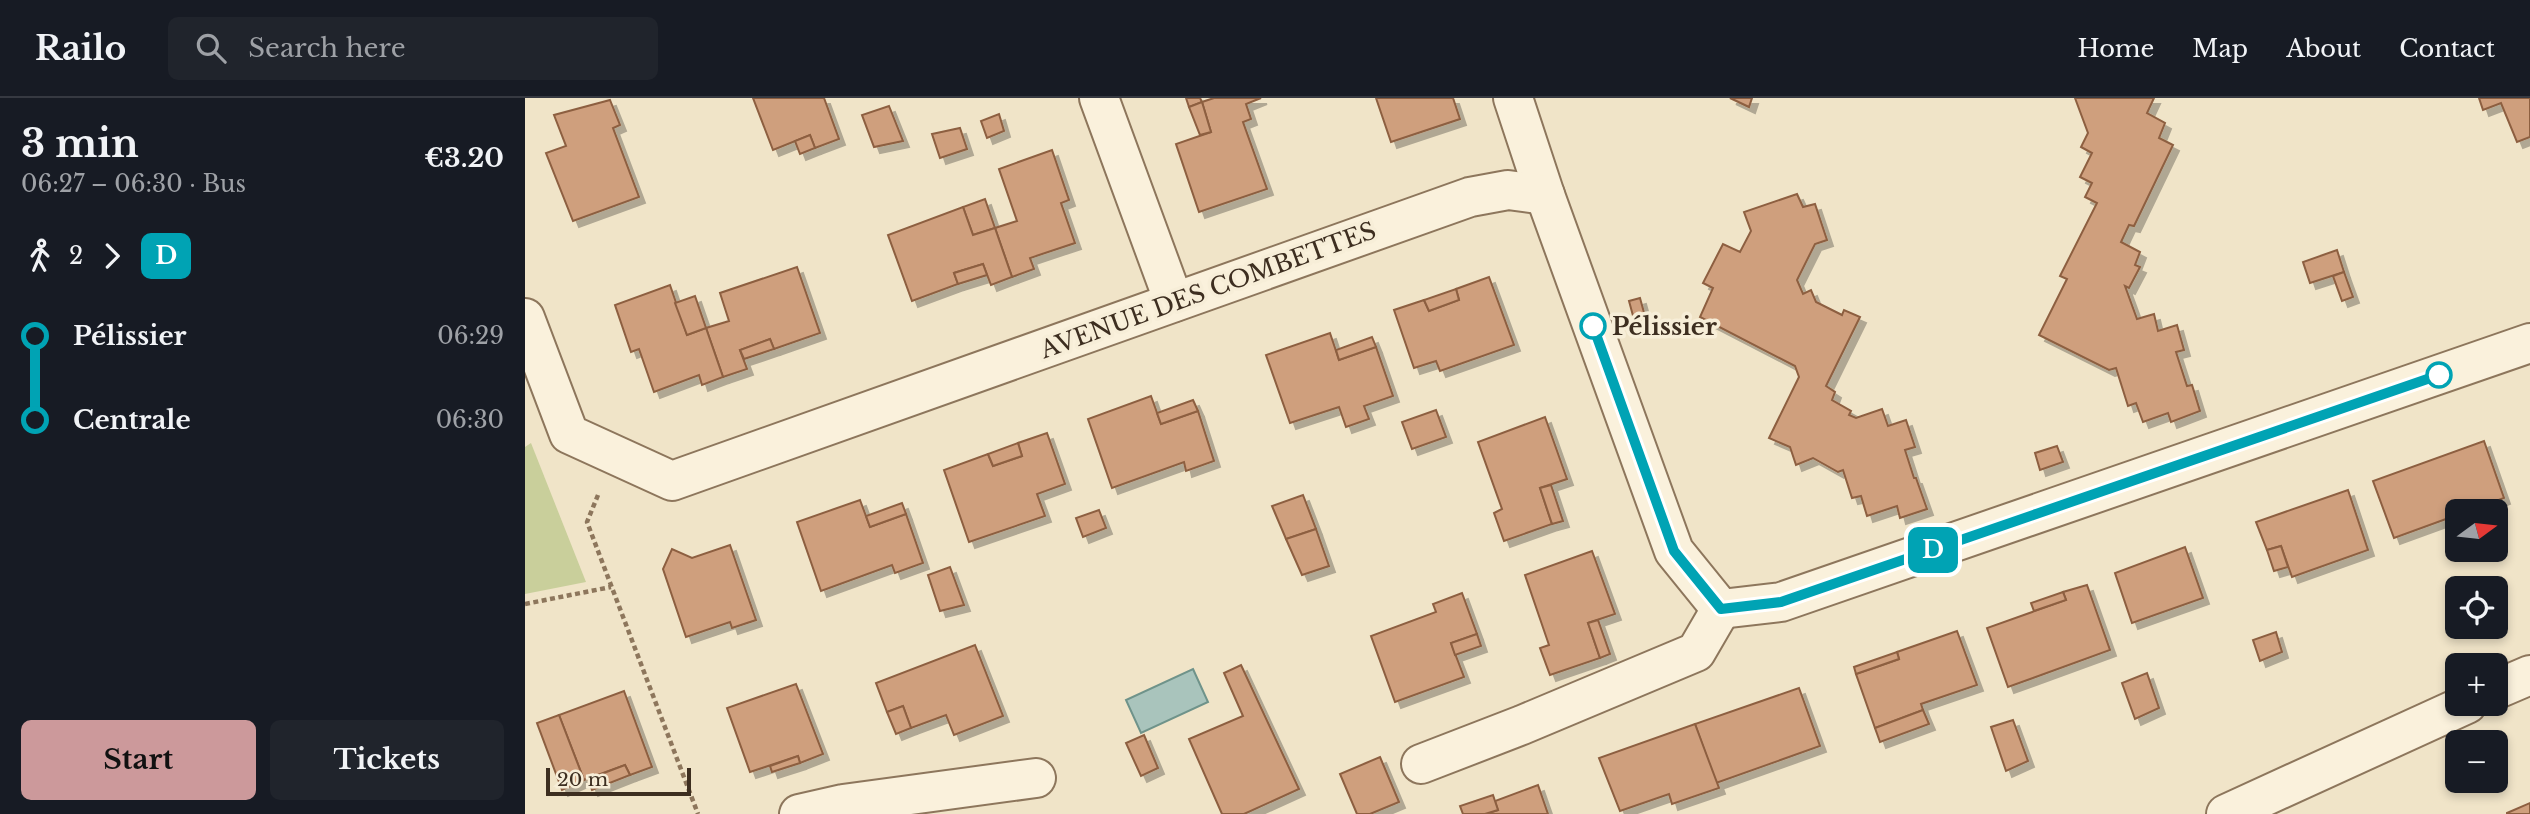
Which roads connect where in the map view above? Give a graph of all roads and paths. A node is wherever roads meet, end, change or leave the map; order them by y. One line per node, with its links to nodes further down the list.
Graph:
1 (1100, 98): 4 (street)
2 (1513, 98): 3 (street)
3 (1545, 195): 4 (street, AVENUE DES COMBETTES); 10 (street)
4 (1174, 302): 7 (street, AVENUE DES COMBETTES)
5 (525, 318): 7 (street, AVENUE DES COMBETTES)
6 (2530, 343): 10 (street)
7 (614, 455): 8 (path)
8 (611, 587): 9 (path); 16 (path)
9 (525, 604)
10 (1721, 609): 14 (street)
11 (2530, 675): 12 (street)
12 (2508, 685)
13 (2445, 714): 18 (street)
14 (1421, 764)
15 (1036, 778): 17 (street)
16 (698, 814)
17 (799, 814)
18 (2226, 814)

